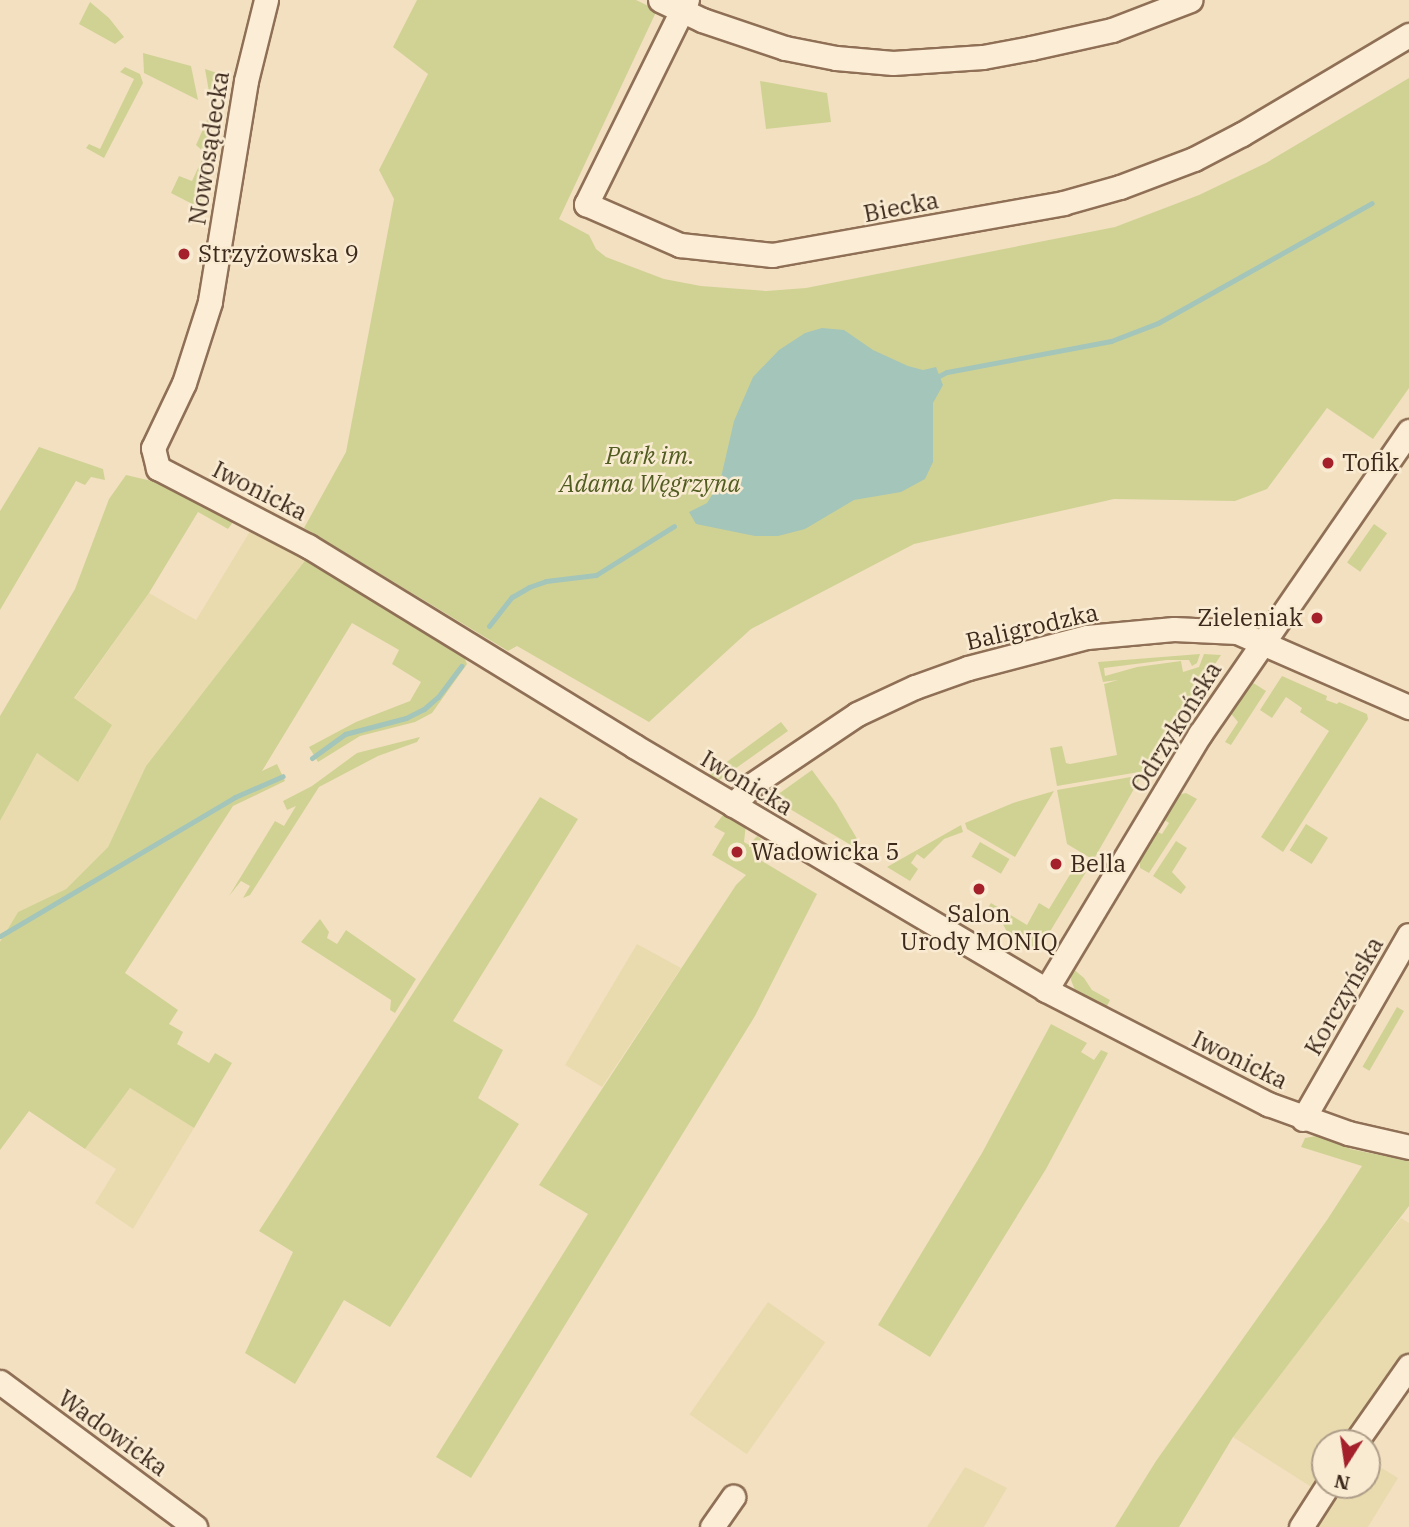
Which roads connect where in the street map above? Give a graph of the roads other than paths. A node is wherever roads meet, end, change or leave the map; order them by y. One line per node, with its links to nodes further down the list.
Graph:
1 (266, 0): 7 (street, Nowosądecka)
2 (660, 0): 4 (street)
3 (1190, 0): 4 (street)
4 (684, 5): 5 (street, Biecka)
5 (1409, 35)
6 (1409, 431): 8 (street, Odrzykońska)
7 (154, 461): 10 (street, Iwonicka)
8 (1261, 641): 9 (street, Baligrodzka); 10 (street, Baligrodzka); 12 (street, Odrzykońska)
9 (1409, 707)
10 (733, 805): 12 (street, Iwonicka)
11 (1409, 935): 13 (street, Korczyńska)
12 (1046, 990): 13 (street, Iwonicka)
13 (1303, 1119): 14 (street, Iwonicka)
14 (1409, 1147)
15 (1409, 1366): 17 (street)
16 (0, 1382): 20 (street, Wadowicka)
17 (1365, 1429)
18 (733, 1497): 21 (street)
19 (1319, 1499): 22 (street)
20 (195, 1527)
21 (712, 1527)
22 (1301, 1527)

